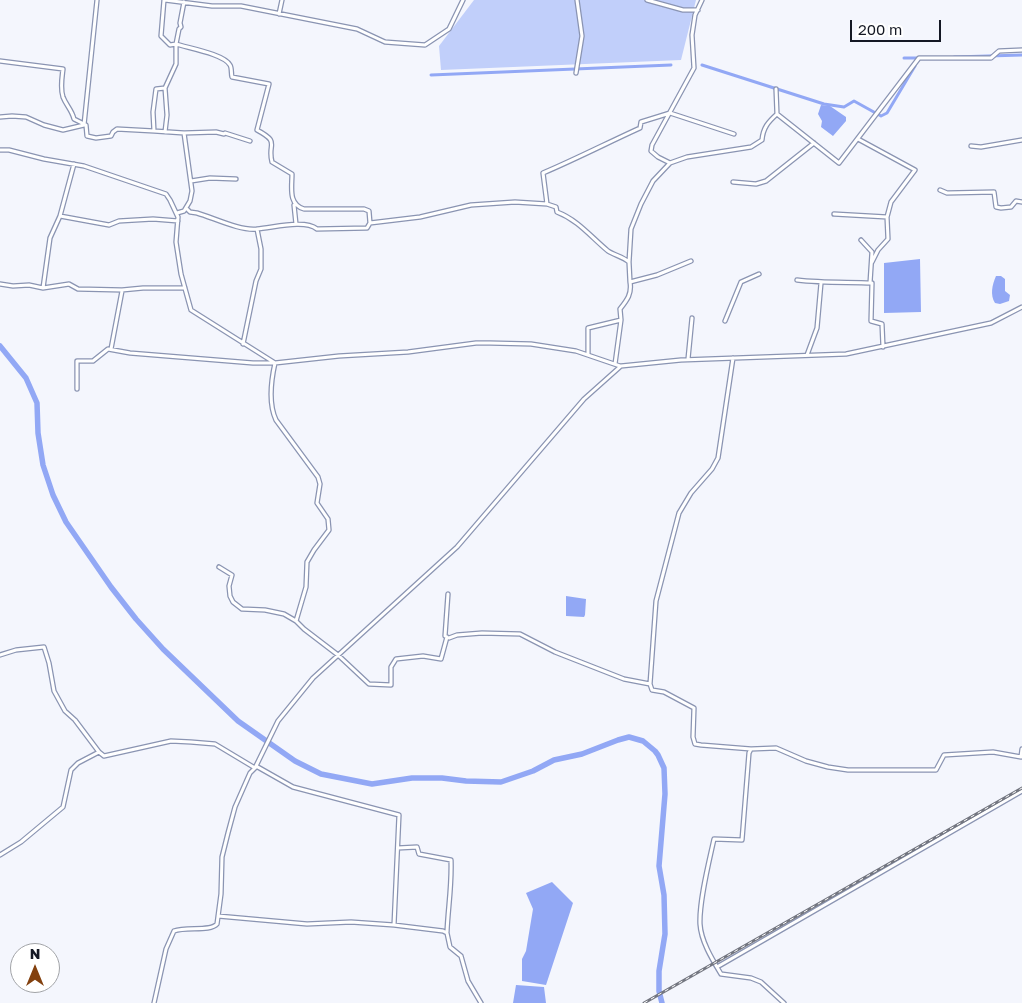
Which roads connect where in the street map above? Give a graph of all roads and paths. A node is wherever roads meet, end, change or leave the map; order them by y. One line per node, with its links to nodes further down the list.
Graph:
1 (97, 0): 20 (street)
2 (164, 0): 8 (street); 11 (street)
3 (282, 0): 10 (street)
4 (462, 0): 10 (street)
5 (576, 0): 14 (street)
6 (647, 0): 9 (street)
7 (702, 0): 9 (street)
8 (184, 2): 10 (street); 11 (street)
9 (698, 10): 17 (street)
10 (279, 14)
11 (176, 44): 15 (street); 37 (street)
12 (1022, 50): 25 (street)
13 (0, 60): 20 (street)
14 (576, 73)
15 (165, 88): 21 (street); 22 (street)
16 (776, 89): 18 (street)
17 (670, 113): 24 (street); 31 (street); 39 (street)
18 (776, 114): 28 (street); 31 (street)
19 (0, 117): 20 (street)
20 (84, 125): 21 (street)
21 (154, 131): 22 (street)
22 (165, 132): 23 (street)
23 (184, 133): 27 (street); 34 (street)
24 (734, 134)
25 (858, 139): 28 (street); 44 (street)
26 (1022, 140): 29 (street)
27 (250, 141)
28 (814, 144): 35 (street)
29 (971, 146)
30 (0, 150): 32 (street)
31 (670, 163): 51 (street)
32 (74, 164): 41 (street); 43 (street)
33 (236, 179): 34 (street)
34 (191, 181): 40 (street)
35 (734, 182)
36 (940, 190): 38 (street)
37 (293, 202): 46 (street); 47 (street)
38 (1022, 202)
39 (547, 204): 46 (street); 51 (street)
40 (186, 208): 41 (street); 48 (street)
41 (177, 213): 45 (street)
42 (834, 214): 44 (street)
43 (60, 216): 45 (street); 59 (street)
44 (887, 217): 52 (street)
45 (178, 221): 60 (street)
46 (370, 223): 47 (street)
47 (296, 224): 48 (street)
48 (257, 229): 66 (street)
49 (862, 240): 52 (street)
50 (690, 260): 55 (street)
51 (629, 262): 55 (street)
52 (872, 262): 57 (street)
53 (760, 274): 65 (street)
54 (797, 280): 56 (street)
55 (630, 282): 64 (street)
56 (821, 283): 57 (street); 70 (street)
57 (870, 283): 67 (street)
58 (0, 284): 59 (street)
59 (43, 288): 61 (street)
60 (185, 288): 61 (street); 66 (street)
61 (122, 290): 68 (street)
62 (1022, 307): 67 (street)
63 (692, 318): 72 (street)
64 (620, 320): 69 (street); 74 (street)
65 (725, 321)
66 (243, 344): 73 (street)
67 (883, 347): 70 (street)
68 (111, 349): 73 (street); 76 (street)
69 (588, 355): 73 (street); 74 (street)
70 (807, 356): 71 (street)
71 (733, 358): 72 (street); 83 (street)
72 (688, 359): 75 (street)
73 (276, 363): 79 (street)
74 (615, 364): 75 (street)
75 (621, 366): 82 (street)
76 (77, 389)
77 (219, 567): 79 (street)
78 (448, 594): 80 (street)
79 (296, 621): 82 (street)
80 (447, 637): 82 (street); 83 (street)
81 (0, 655): 86 (street)
82 (338, 655): 87 (street)
83 (650, 684): 84 (street)
84 (751, 749): 85 (street); 94 (street)
85 (1022, 749)
86 (99, 752): 87 (street); 90 (street)
87 (255, 767): 89 (street); 91 (street)
88 (1022, 791): 94 (street)
89 (398, 848): 92 (street); 93 (street)
90 (0, 855)
91 (218, 916): 92 (street); 95 (street)
92 (394, 925): 93 (street)
93 (447, 933): 96 (street)
94 (717, 967): 97 (street)
95 (154, 1003)
96 (481, 1003)
97 (784, 1003)

